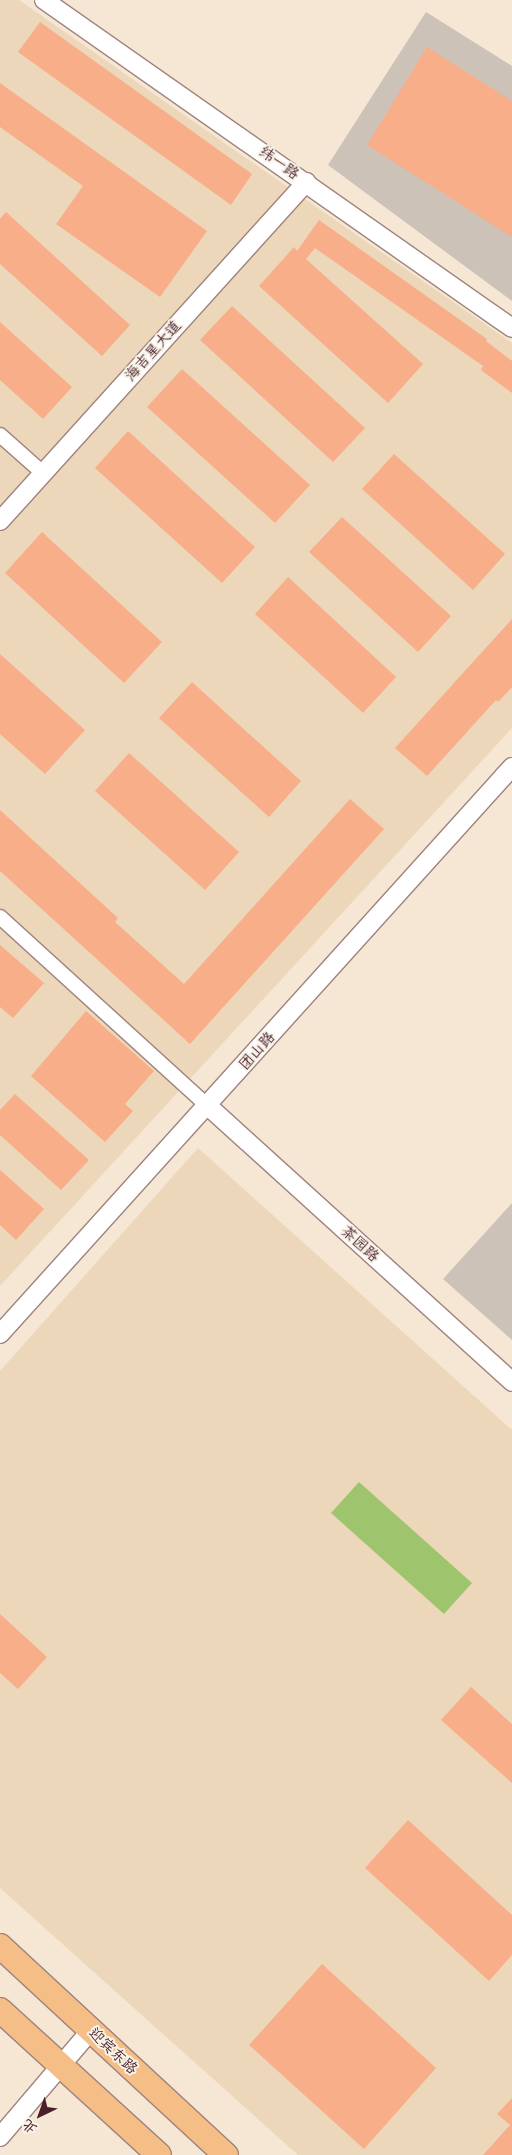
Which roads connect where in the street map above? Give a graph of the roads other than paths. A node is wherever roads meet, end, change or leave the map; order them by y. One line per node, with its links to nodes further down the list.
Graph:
1 (44, 0): 2 (street, 纬一路)
2 (306, 182): 3 (street, 纬一路); 5 (street, 海吉星大道)
3 (512, 328)
4 (0, 435): 5 (street)
5 (42, 474): 6 (street, 海吉星大道)
6 (0, 520)
7 (512, 767): 9 (street, 团山路)
8 (0, 917): 9 (street)
9 (208, 1106): 10 (street, 团山路); 11 (street, 茶园路)
10 (0, 1334)
11 (512, 1382)
12 (0, 1946): 14 (highway, 迎宾东路)
13 (0, 2010): 15 (highway)
14 (91, 2030): 15 (street); 18 (highway, 迎宾东路)
15 (60, 2064): 16 (street); 17 (highway)
16 (0, 2137)
17 (159, 2155)
18 (226, 2155)

